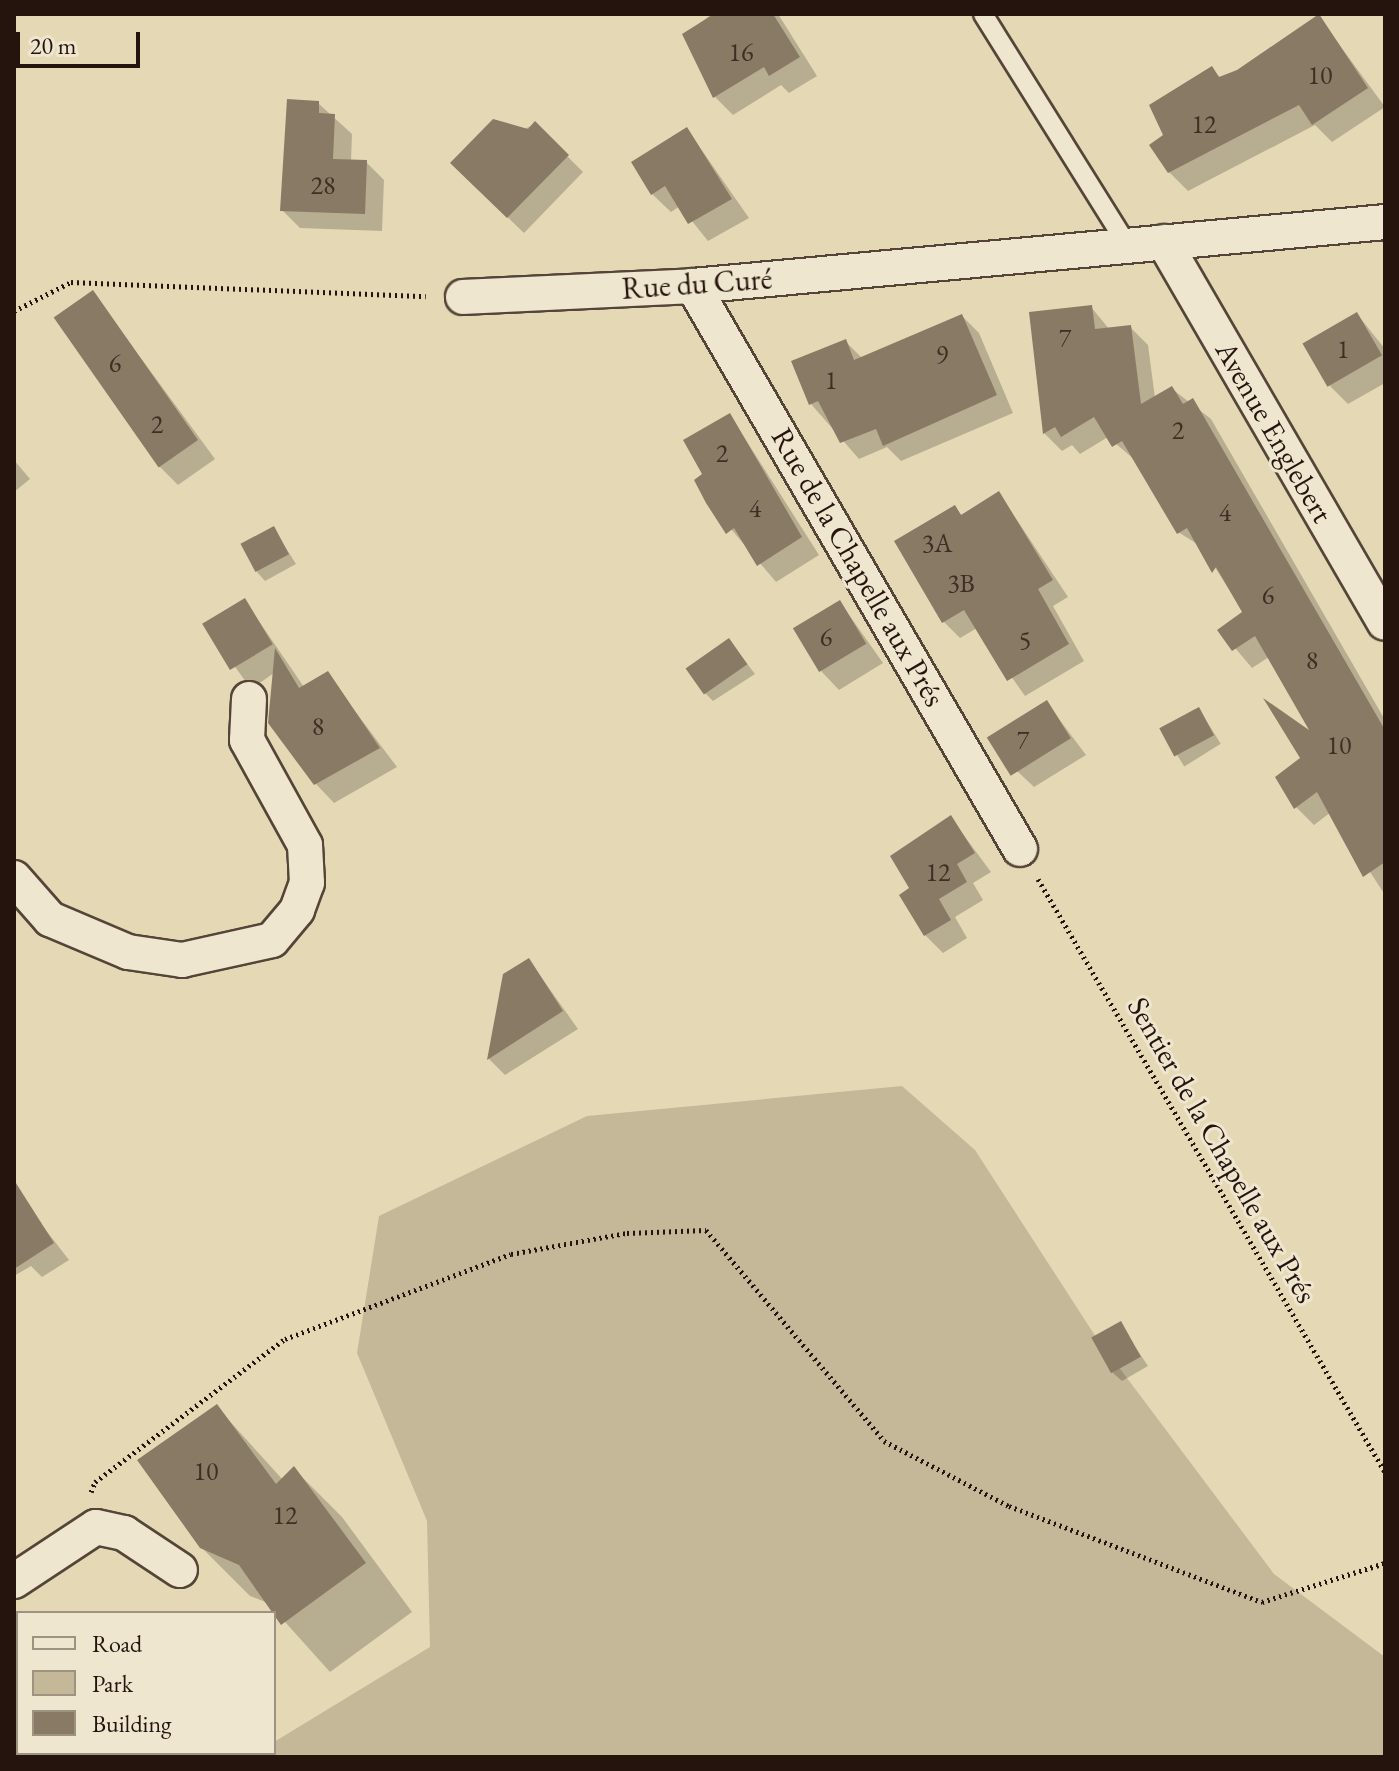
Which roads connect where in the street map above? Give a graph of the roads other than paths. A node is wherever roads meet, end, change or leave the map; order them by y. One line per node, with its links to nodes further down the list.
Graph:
1 (983, 14): 4 (lane)
2 (1385, 222): 3 (street, Rue du Curé)
3 (1164, 242): 4 (street, Rue du Curé); 7 (street, Avenue Englebert)
4 (1129, 248): 5 (street, Rue du Curé)
5 (693, 286): 6 (street, Rue du Curé); 9 (street, Rue de la Chapelle aux Prés)
6 (463, 297)
7 (1385, 623)
8 (249, 699): 10 (street)
9 (1020, 849)
10 (14, 878)
11 (180, 1570): 12 (street)
12 (14, 1581)

